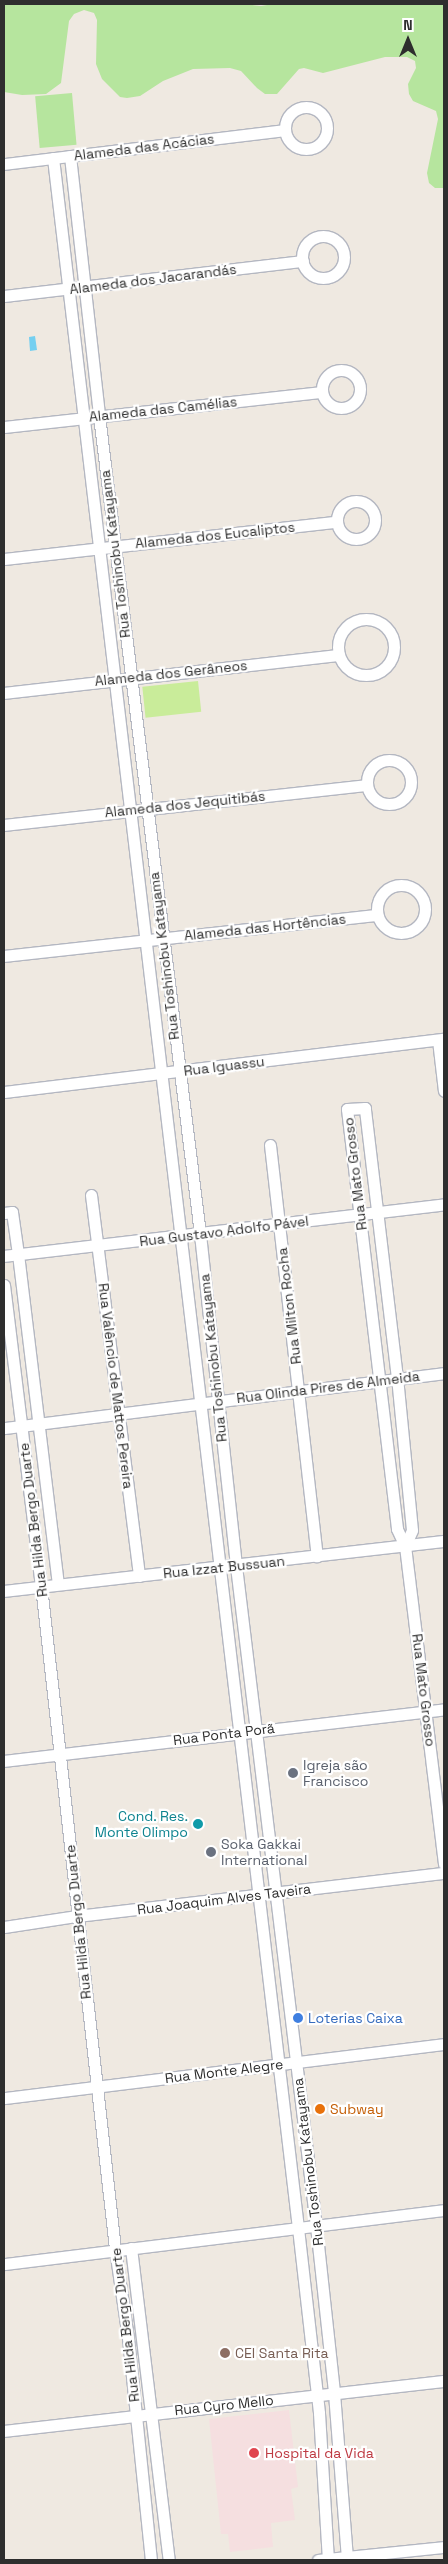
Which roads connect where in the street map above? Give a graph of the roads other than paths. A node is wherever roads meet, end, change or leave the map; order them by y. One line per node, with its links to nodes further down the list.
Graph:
1 (284, 130): 2 (street, Alameda das Acácias)
2 (70, 156): 3 (street, Alameda das Acácias); 6 (street, Rua Toshinobu Katayama)
3 (53, 158): 4 (street, Alameda das Acácias); 7 (street, Rua Toshinobu Katayama)
4 (4, 164)
5 (303, 261): 6 (street, Alameda dos Jacarandás)
6 (85, 287): 7 (street, Alameda dos Jacarandás); 10 (street, Rua Toshinobu Katayama)
7 (69, 289): 8 (street, Alameda dos Jacarandás); 11 (street, Rua Toshinobu Katayama)
8 (4, 296)
9 (322, 392): 10 (street, Alameda das Camélias)
10 (99, 416): 11 (street, Alameda das Camélias); 14 (street, Rua Toshinobu Katayama)
11 (84, 418): 12 (street, Alameda das Camélias); 15 (street, Rua Toshinobu Katayama)
12 (4, 427)
13 (336, 522): 14 (street, Alameda dos Eucaliptos)
14 (115, 546): 15 (street, Alameda dos Eucaliptos); 18 (street, Rua Toshinobu Katayama)
15 (99, 548): 16 (street, Alameda dos Eucaliptos); 19 (street, Rua Toshinobu Katayama)
16 (4, 559)
17 (339, 654): 17 (street); 18 (street, Alameda dos Gerâneos)
18 (130, 678): 19 (street, Alameda dos Gerâneos); 22 (street, Rua Toshinobu Katayama)
19 (113, 680): 20 (street, Alameda dos Gerâneos); 23 (street, Rua Toshinobu Katayama)
20 (4, 693)
21 (367, 785): 22 (street, Alameda dos Jequitibás)
22 (146, 808): 23 (street, Alameda dos Jequitibás); 26 (street, Rua Toshinobu Katayama)
23 (129, 810): 24 (street, Alameda dos Jequitibás); 27 (street, Rua Toshinobu Katayama)
24 (4, 825)
25 (377, 915): 25 (street); 26 (street, Alameda das Hortências)
26 (162, 937): 27 (street, Alameda das Hortências); 30 (street, Rua Toshinobu Katayama)
27 (145, 939): 28 (street, Alameda das Hortências); 31 (street, Rua Toshinobu Katayama)
28 (4, 956)
29 (441, 1039): 30 (street, Rua Iguassu); 32 (street)
30 (179, 1072): 31 (street, Rua Iguassu); 35 (street, Rua Toshinobu Katayama)
31 (161, 1074): 33 (street, Rua Iguassu); 36 (street, Rua Toshinobu Katayama)
32 (444, 1091)
33 (4, 1092)
34 (270, 1145): 42 (street, Rua Milton Rocha)
35 (189, 1153): 36 (street); 43 (street, Rua Toshinobu Katayama)
36 (171, 1156): 44 (street, Rua Toshinobu Katayama)
37 (91, 1196): 45 (street, Rua Valêncio de Mattos Pereira)
38 (444, 1204): 39 (street, Rua Gustavo Adolfo Pável)
39 (378, 1212): 41 (street, Rua Gustavo Adolfo Pável); 41 (street, Rua Mato Grosso); 50 (street, Rua Mato Grosso)
40 (4, 1213): 46 (street, Rua Hilda Bergo Duarte)
41 (360, 1214): 42 (street, Rua Gustavo Adolfo Pável); 51 (street, Rua Mato Grosso)
42 (280, 1223): 43 (street, Rua Gustavo Adolfo Pável); 52 (street, Rua Milton Rocha)
43 (200, 1234): 44 (street, Rua Gustavo Adolfo Pável); 53 (street, Rua Toshinobu Katayama)
44 (181, 1236): 45 (street, Rua Gustavo Adolfo Pável); 54 (street, Rua Toshinobu Katayama)
45 (98, 1246): 46 (street, Rua Gustavo Adolfo Pável); 55 (street, Rua Valêncio de Mattos Pereira)
46 (18, 1254): 47 (street, Rua Gustavo Adolfo Pável); 56 (street, Rua Hilda Bergo Duarte)
47 (4, 1256)
48 (4, 1285): 57 (street, Rua Hilda Bergo Duarte)
49 (444, 1373): 50 (street, Rua Olinda Pires de Almeida)
50 (397, 1378): 51 (street, Rua Olinda Pires de Almeida); 60 (street, Rua Mato Grosso)
51 (379, 1380): 52 (street, Rua Olinda Pires de Almeida); 60 (street, Rua Mato Grosso)
52 (299, 1390): 53 (street, Rua Olinda Pires de Almeida); 61 (street, Rua Milton Rocha)
53 (218, 1400): 54 (street, Rua Olinda Pires de Almeida); 62 (street, Rua Toshinobu Katayama)
54 (201, 1402): 55 (street, Rua Olinda Pires de Almeida); 63 (street, Rua Toshinobu Katayama)
55 (120, 1413): 56 (street, Rua Olinda Pires de Almeida); 64 (street, Rua Valêncio de Mattos Pereira)
56 (38, 1424): 57 (street, Rua Olinda Pires de Almeida); 65 (street, Rua Hilda Bergo Duarte)
57 (22, 1426): 58 (street, Rua Olinda Pires de Almeida); 66 (street, Rua Hilda Bergo Duarte)
58 (4, 1428)
59 (444, 1541): 60 (street, Rua Izzat Bussuan)
60 (405, 1546): 61 (street, Rua Izzat Bussuan); 69 (street, Rua Mato Grosso)
61 (317, 1556): 62 (street, Rua Izzat Bussuan)
62 (236, 1566): 63 (street, Rua Izzat Bussuan); 70 (street, Rua Toshinobu Katayama)
63 (220, 1568): 64 (street, Rua Izzat Bussuan); 71 (street, Rua Toshinobu Katayama)
64 (139, 1576): 65 (street, Rua Izzat Bussuan)
65 (58, 1584): 66 (street, Rua Izzat Bussuan)
66 (41, 1586): 67 (street, Rua Izzat Bussuan); 72 (street, Rua Hilda Bergo Duarte)
67 (4, 1591)
68 (444, 1709): 69 (street, Rua Ponta Porã)
69 (427, 1711): 70 (street, Rua Ponta Porã); 74 (street, Rua Mato Grosso)
70 (257, 1730): 71 (street, Rua Ponta Porã); 76 (street, Rua Toshinobu Katayama)
71 (239, 1732): 72 (street, Rua Ponta Porã); 77 (street, Rua Toshinobu Katayama)
72 (60, 1753): 73 (street, Rua Ponta Porã); 78 (street, Rua Hilda Bergo Duarte)
73 (4, 1761)
74 (444, 1864)
75 (444, 1873): 76 (street, Rua Joaquim Alves Taveira)
76 (276, 1893): 77 (street, Rua Joaquim Alves Taveira); 81 (street, Rua Toshinobu Katayama)
77 (257, 1896): 78 (street, Rua Joaquim Alves Taveira); 82 (street, Rua Toshinobu Katayama)
78 (77, 1916): 79 (street, Rua Joaquim Alves Taveira); 83 (street, Rua Hilda Bergo Duarte)
79 (4, 1927)
80 (444, 2044): 81 (street, Rua Monte Alegre)
81 (296, 2062): 82 (street, Rua Monte Alegre); 86 (street, Rua Toshinobu Katayama)
82 (279, 2064): 83 (street, Rua Monte Alegre); 87 (street, Rua Toshinobu Katayama)
83 (97, 2087): 84 (street, Rua Monte Alegre); 89 (street, Rua Hilda Bergo Duarte)
84 (4, 2098)
85 (444, 2210): 86 (street)
86 (316, 2226): 87 (street); 92 (street, Rua Toshinobu Katayama)
87 (298, 2228): 88 (street); 93 (street, Rua Toshinobu Katayama)
88 (131, 2248): 89 (street); 94 (street, Rua Hilda Bergo Duarte)
89 (115, 2249): 90 (street); 95 (street, Rua Hilda Bergo Duarte)
90 (4, 2264)
91 (444, 2381): 92 (street, Rua Cyro Mello)
92 (334, 2393): 93 (street, Rua Cyro Mello); 98 (street, Rua Toshinobu Katayama)
93 (317, 2395): 94 (street, Rua Cyro Mello); 101 (street, Rua Toshinobu Katayama)
94 (152, 2413): 95 (street, Rua Cyro Mello); 100 (street, Rua Hilda Bergo Duarte)
95 (135, 2415): 96 (street, Rua Cyro Mello); 99 (street, Rua Hilda Bergo Duarte)
96 (4, 2431)
97 (444, 2547): 98 (street)
98 (347, 2559): 101 (street)
99 (151, 2560)
100 (169, 2560)
101 (324, 2560)

